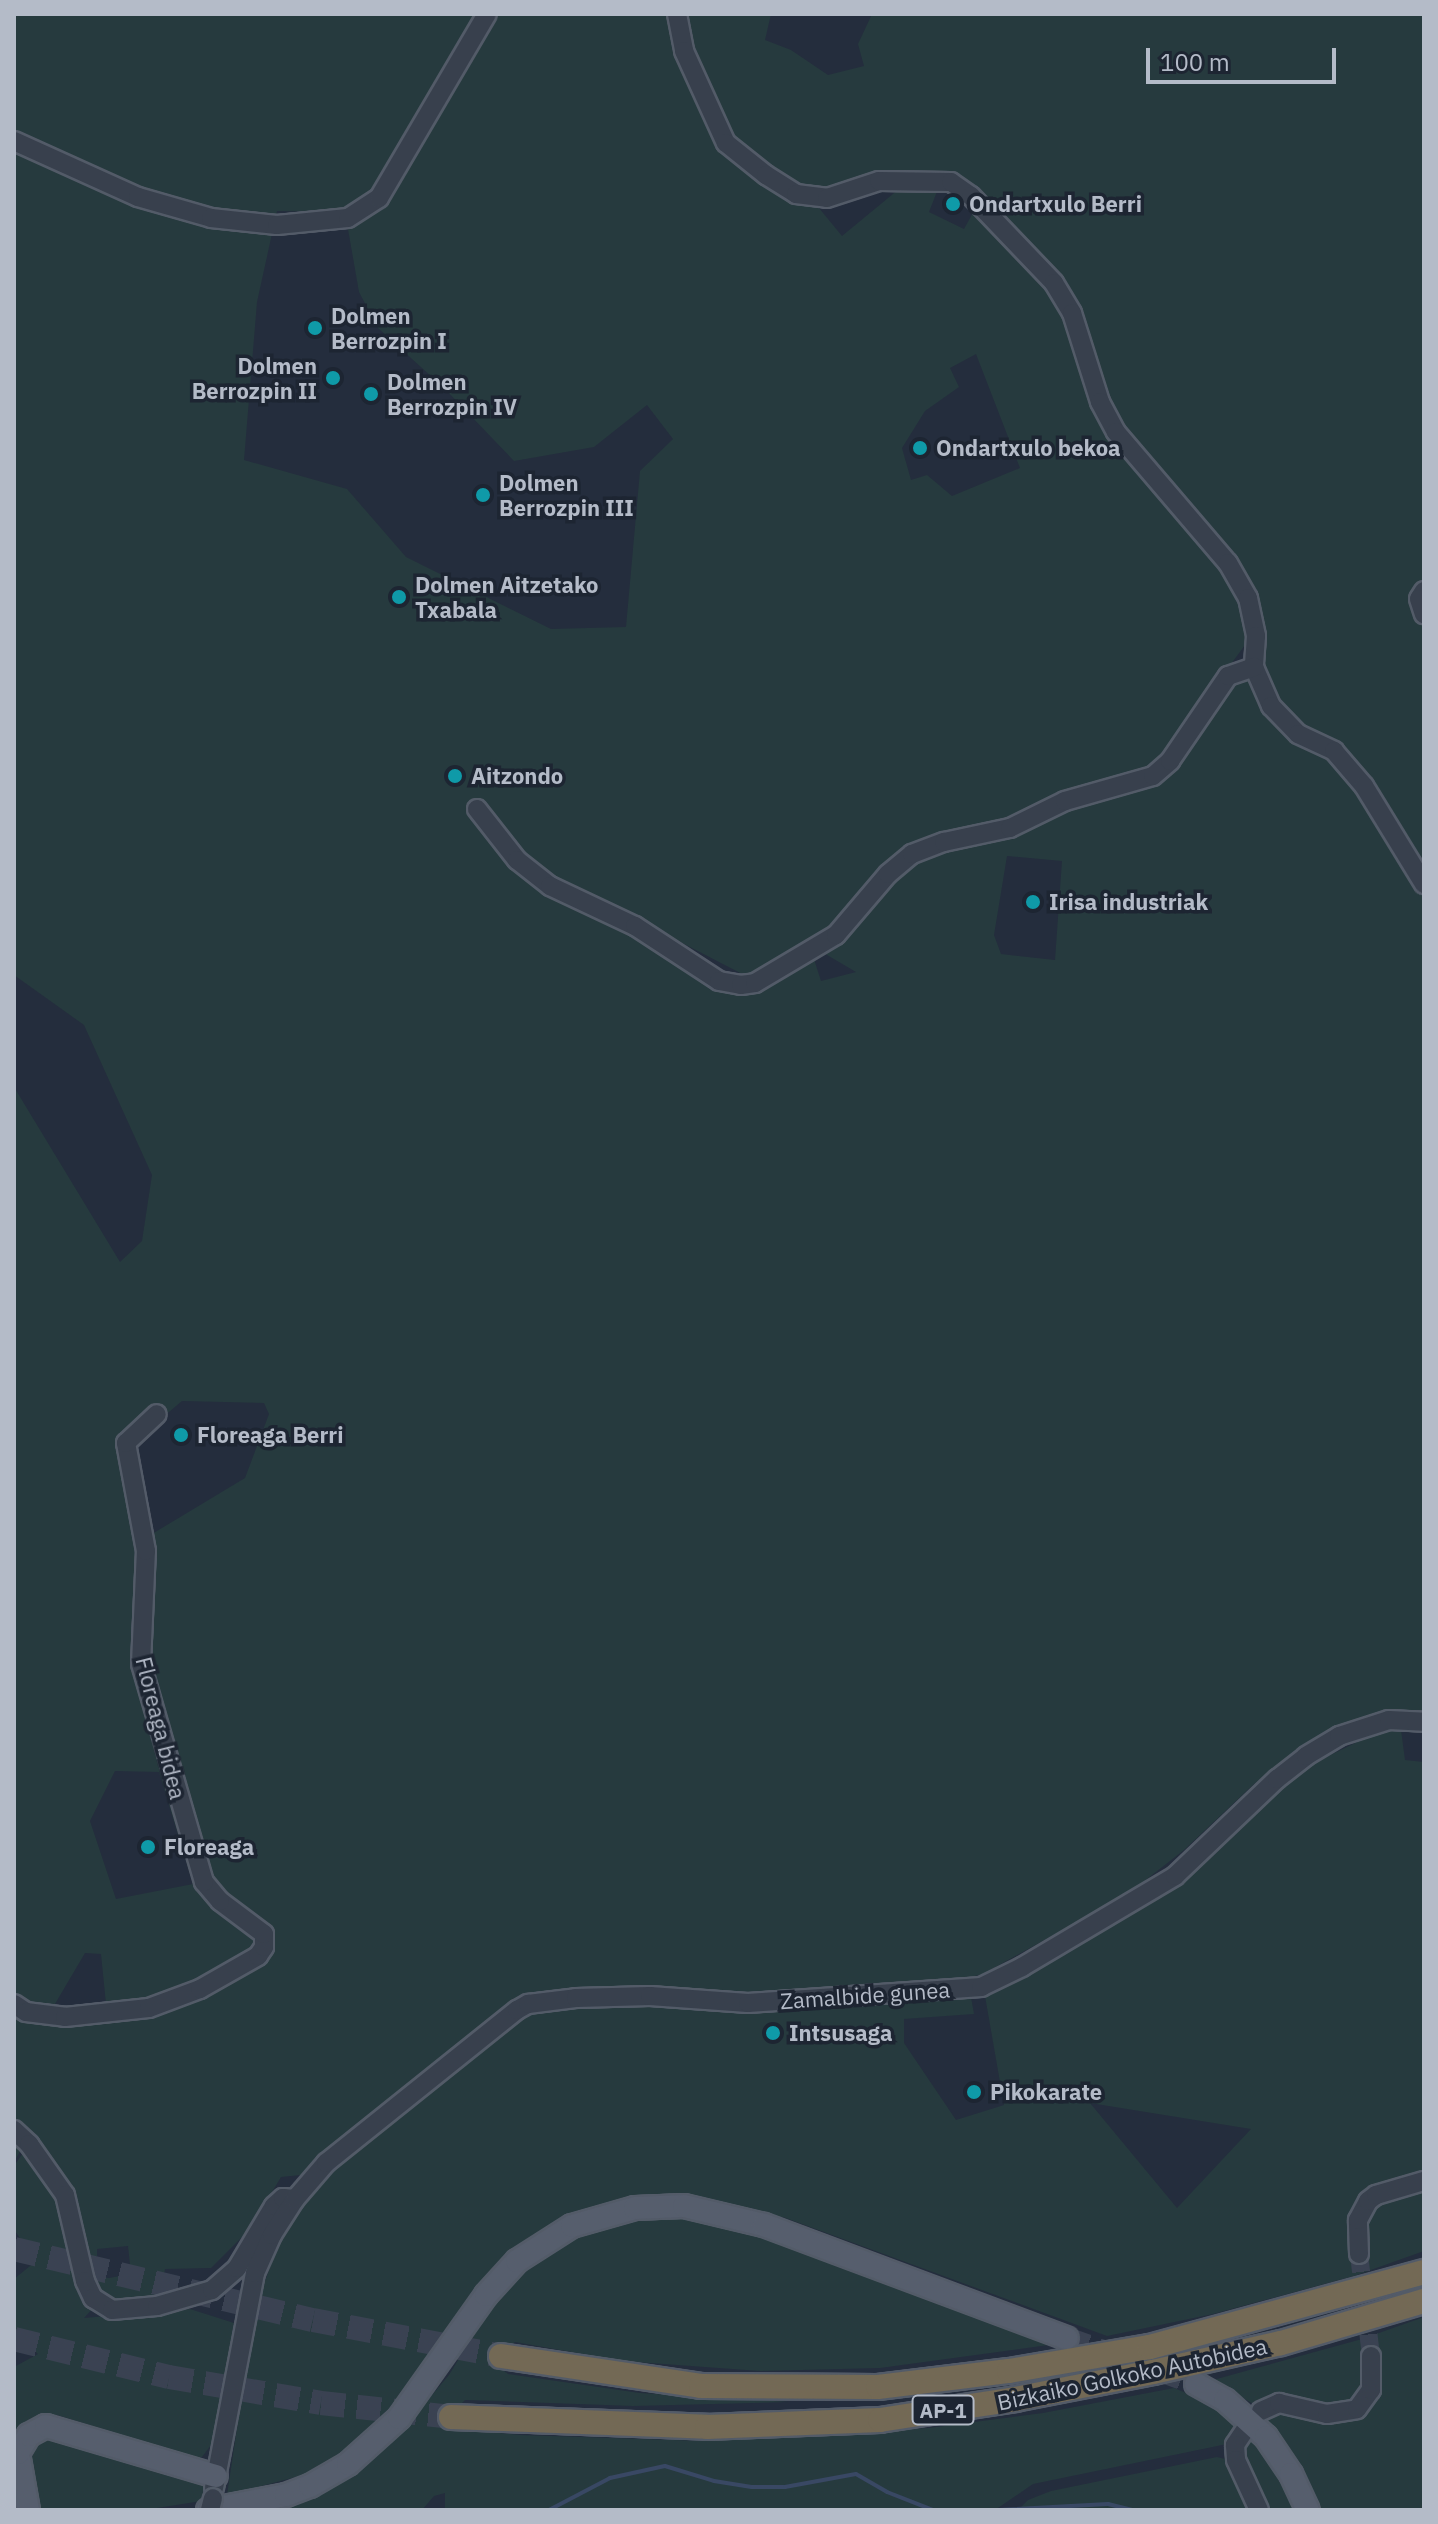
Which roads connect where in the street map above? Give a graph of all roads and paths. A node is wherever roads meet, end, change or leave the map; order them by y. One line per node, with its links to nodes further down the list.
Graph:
1 (487, 14): 3 (street)
2 (677, 14): 6 (street)
3 (14, 141)
4 (1424, 591): 5 (street)
5 (1424, 614)
6 (1254, 667): 7 (street); 8 (street)
7 (477, 809)
8 (1424, 884)
9 (157, 1414): 11 (street, Floreaga bidea)
10 (1424, 1722): 14 (street, Zamalbide gunea)
11 (14, 2004)
12 (14, 2130): 14 (street)
13 (1424, 2181): 15 (street)
14 (295, 2199): 25 (street)
15 (1359, 2254)
16 (1424, 2272): 19 (highway, Bizkaiko Golkoko Autobidea / AP-1)
17 (1424, 2301): 23 (highway, Bizkaiko Golkoko Autobidea / AP-1)
18 (1067, 2338): 26 (main road)
19 (501, 2356)
20 (1371, 2356): 22 (street)
21 (1196, 2384): 29 (main road)
22 (1261, 2411)
23 (451, 2417)
24 (1247, 2427): 28 (street)
25 (216, 2476): 26 (street); 27 (main road)
26 (210, 2506)
27 (28, 2510)
28 (1259, 2510)
29 (1308, 2510)

